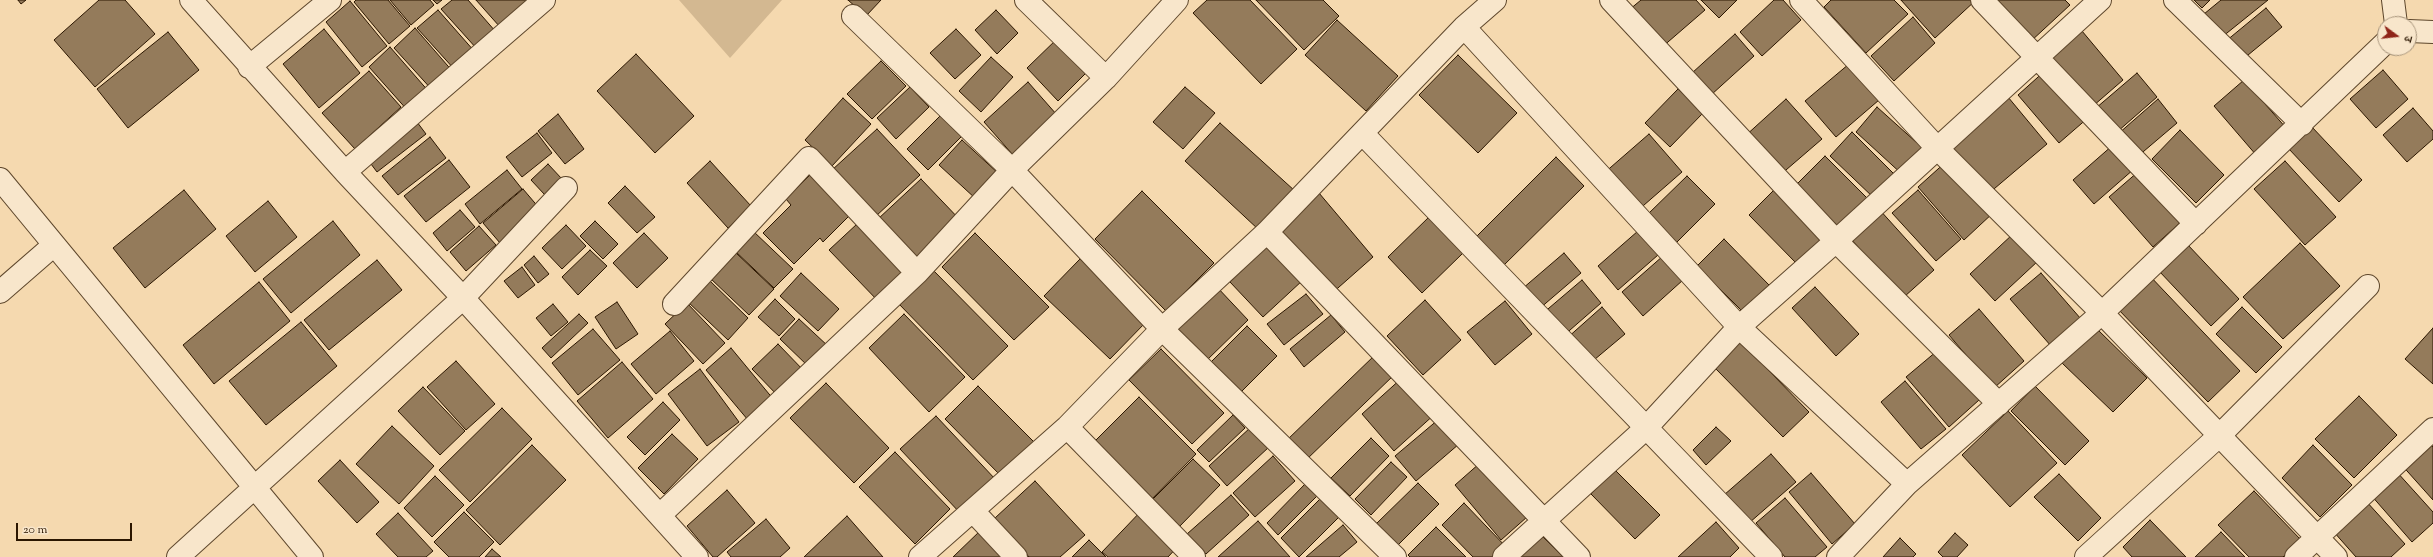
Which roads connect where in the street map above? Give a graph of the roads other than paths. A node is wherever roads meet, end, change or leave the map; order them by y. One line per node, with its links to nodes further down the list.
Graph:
1 (191, 0): 20 (street)
2 (330, 0): 20 (street)
3 (544, 0): 26 (street)
4 (1026, 0): 21 (street)
5 (1176, 0): 21 (street)
6 (1495, 0): 15 (street)
7 (1611, 0): 31 (street)
8 (1801, 0): 24 (street)
9 (1982, 0): 19 (street)
10 (2100, 0): 19 (street)
11 (2176, 0): 22 (street)
12 (2393, 0): 14 (street)
13 (853, 16): 25 (street)
14 (2395, 16)
15 (1464, 27): 23 (street); 39 (street)
16 (2417, 31): 17 (street)
17 (2433, 32)
18 (2377, 51): 22 (street)
19 (2037, 59): 24 (street); 29 (street)
20 (249, 67): 26 (street)
21 (1106, 78): 25 (street)
22 (2302, 124): 29 (street)
23 (1363, 134): 30 (street); 43 (street)
24 (1938, 149): 31 (street); 38 (street)
25 (1012, 170): 33 (street); 40 (street)
26 (345, 172): 36 (street)
27 (0, 179): 32 (street)
28 (566, 188): 36 (street)
29 (2196, 224): 38 (street)
30 (1267, 232): 40 (street); 50 (street)
31 (1836, 241): 39 (street); 41 (street)
32 (54, 245): 35 (street); 47 (street)
33 (917, 274): 37 (street); 49 (street)
34 (2368, 286): 45 (street)
35 (0, 292)
36 (462, 298): 47 (street); 49 (street)
37 (674, 304)
38 (2102, 313): 41 (street); 45 (street)
39 (1739, 327): 43 (street); 46 (street)
40 (1162, 329): 42 (street); 58 (street)
41 (1999, 404): 46 (street)
42 (1067, 427): 48 (street); 57 (street)
43 (1646, 429): 50 (street); 61 (street)
44 (2433, 429): 51 (street)
45 (2220, 435): 51 (street); 63 (street)
46 (1907, 484): 62 (street)
47 (253, 488): 52 (street); 53 (street)
48 (972, 511): 55 (street); 56 (street)
49 (660, 515): 54 (street)
50 (1545, 520): 59 (street); 60 (street)
51 (2318, 536): 64 (street); 65 (street)
52 (178, 557)
53 (312, 557)
54 (697, 557)
55 (920, 557)
56 (1016, 557)
57 (1194, 557)
58 (1395, 557)
59 (1504, 557)
60 (1580, 557)
61 (1771, 557)
62 (1838, 557)
63 (2086, 557)
64 (2296, 557)
65 (2336, 557)

